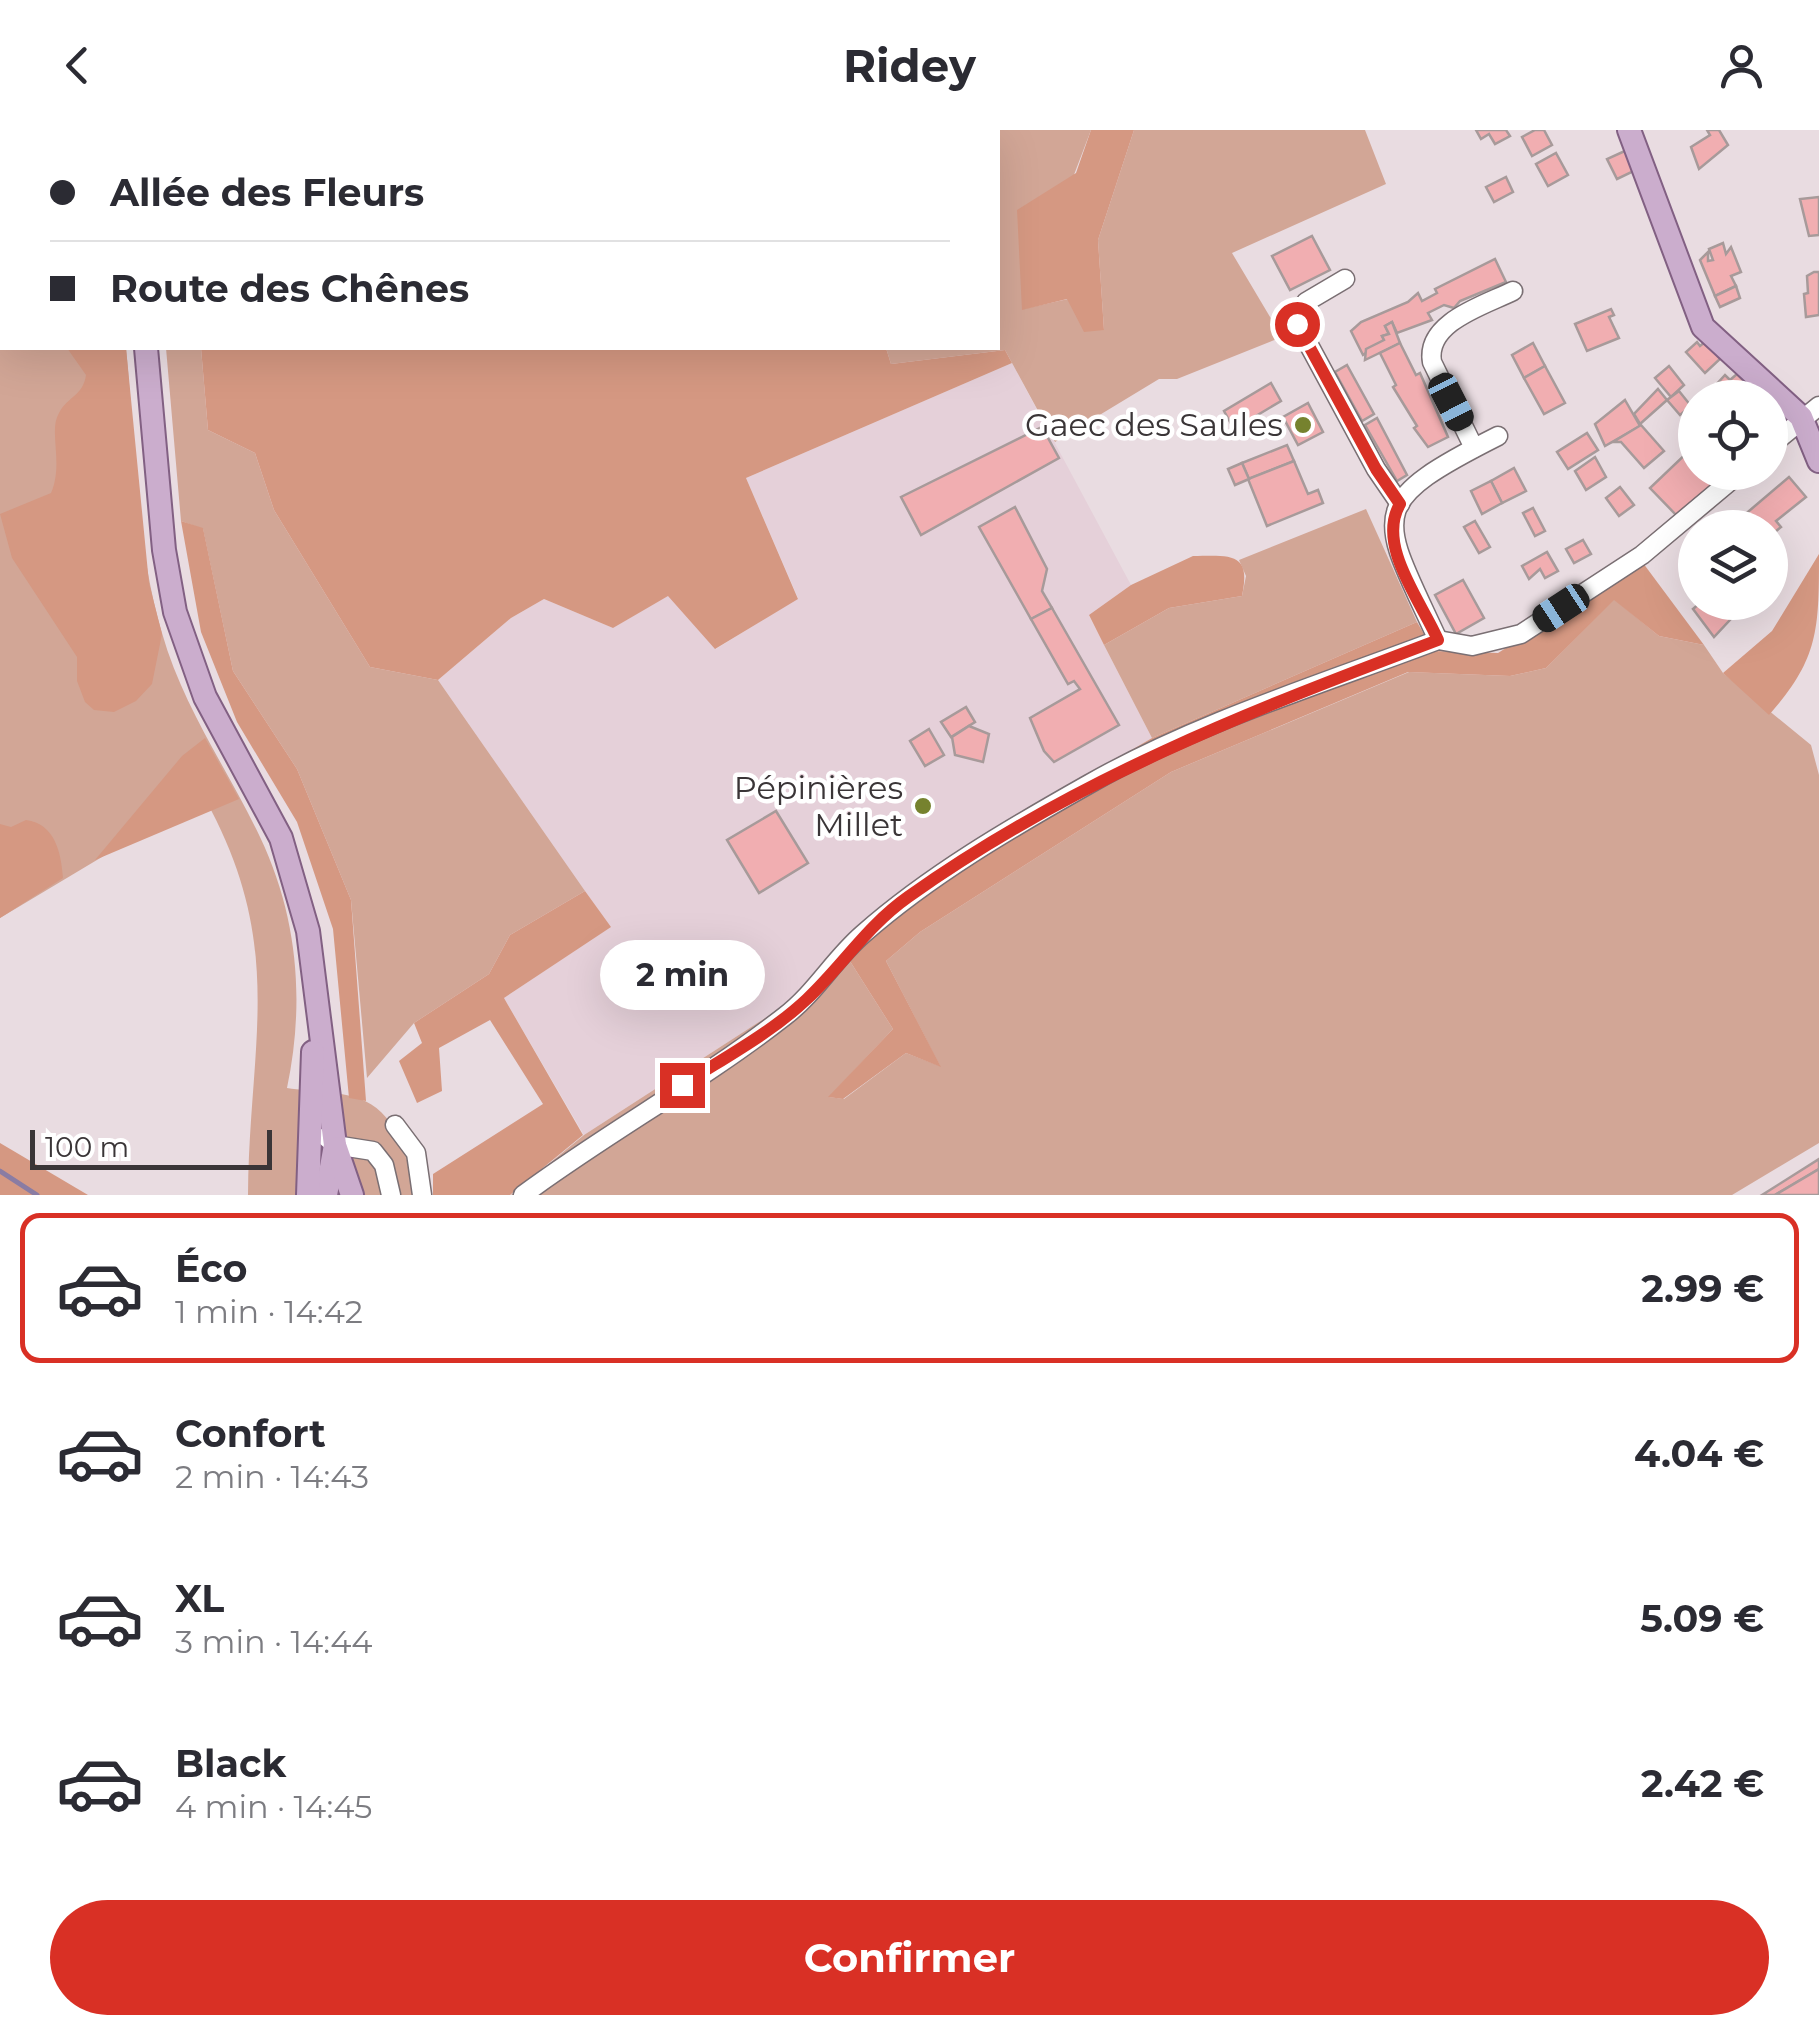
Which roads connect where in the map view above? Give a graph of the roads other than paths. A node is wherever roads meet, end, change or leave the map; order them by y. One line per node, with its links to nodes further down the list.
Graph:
1 (1629, 130): 5 (main road)
2 (1346, 279): 11 (street)
3 (1513, 291): 8 (street)
4 (146, 350): 13 (main road)
5 (1810, 412): 6 (street); 9 (main road)
6 (1788, 431)
7 (1498, 436): 8 (street)
8 (1474, 448): 11 (street)
9 (1819, 461)
10 (1720, 490): 12 (street)
11 (1400, 504): 12 (street)
12 (1438, 640): 22 (street)
13 (317, 984): 15 (main road); 16 (main road)
14 (395, 1125): 21 (street)
15 (335, 1145): 16 (street); 17 (main road); 18 (main road); 19 (main road); 20 (street)
16 (307, 1171)
17 (326, 1195)
18 (341, 1195)
19 (352, 1195)
20 (391, 1195)
21 (422, 1195)
22 (523, 1195)

